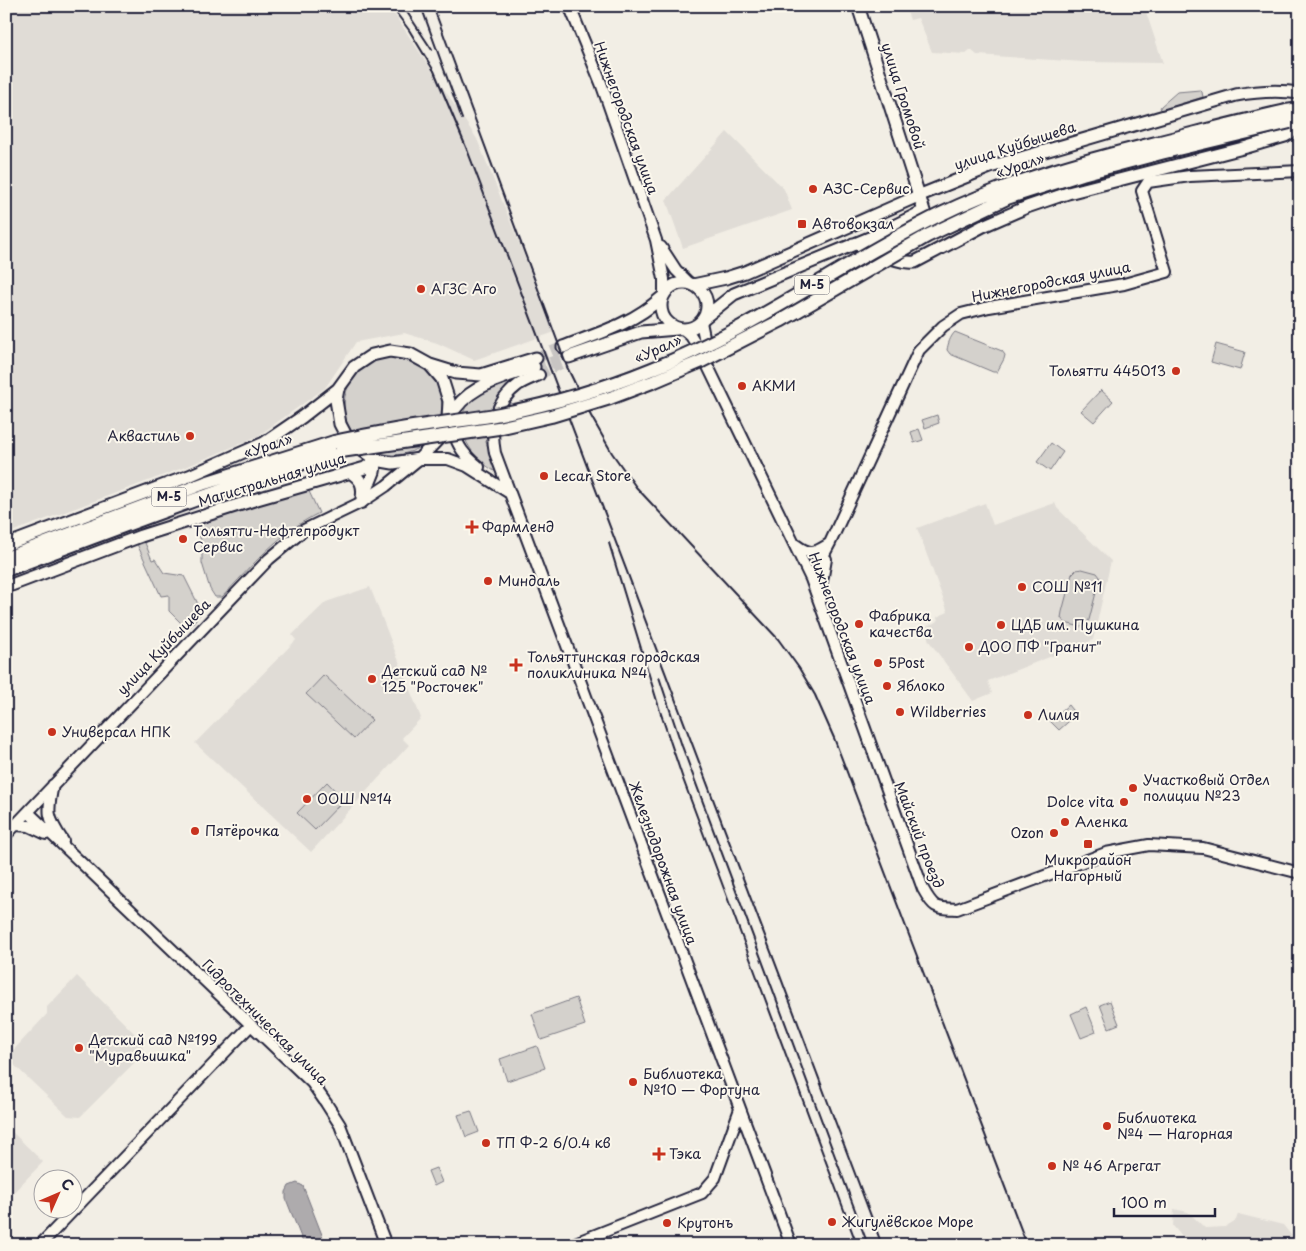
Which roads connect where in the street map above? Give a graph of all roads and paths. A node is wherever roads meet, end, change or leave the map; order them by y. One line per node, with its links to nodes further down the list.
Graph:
1 (568, 6): 8 (main road, Нижнегородская улица)
2 (858, 6): 7 (main road, улица Громовой)
3 (1300, 93): 7 (main road, улица Куйбышева)
4 (1300, 109): 5 (highway, «Урал» / М-5)
5 (1294, 120): 9 (main road); 27 (highway, «Урал» / М-5, bridge); 28 (highway, «Урал» / М-5, bridge)
6 (1300, 171): 24 (main road, Нижнегородская улица)
7 (918, 196): 9 (main road, улица Громовой); 10 (main road, улица Куйбышева)
8 (656, 240): 10 (main road, Нижнегородская улица); 11 (main road, Нижнегородская улица)
9 (853, 244): 12 (main road)
10 (691, 284): 11 (main road); 12 (main road)
11 (663, 296): 13 (main road); 13 (main road)
12 (702, 320): 13 (main road); 16 (main road)
13 (681, 329): 16 (main road, Нижнегородская улица)
14 (430, 365): 15 (main road); 17 (main road); 18 (main road)
15 (536, 367): 18 (main road); 22 (main road, Железнодорожная улица)
16 (716, 384): 26 (main road, Нижнегородская улица)
17 (338, 389): 20 (main road); 25 (main road, Магистральная улица)
18 (448, 419): 19 (main road); 22 (main road)
19 (419, 459): 20 (main road); 22 (main road); 23 (main road, улица Куйбышева)
20 (376, 460): 21 (main road, Магистральная улица); 23 (main road)
21 (350, 472): 23 (main road); 30 (main road, Магистральная улица)
22 (508, 492): 40 (main road, Железнодорожная улица)
23 (362, 502): 33 (main road, улица Куйбышева)
24 (830, 543): 26 (main road); 29 (main road); 31 (main road)
25 (6, 545)
26 (796, 546): 29 (main road, Нижнегородская улица)
27 (6, 558)
28 (6, 570)
29 (811, 579): 31 (main road, Нижнегородская улица)
30 (6, 586)
31 (822, 608): 32 (main road, Нижнегородская улица)
32 (864, 724): 38 (main road, Майский проезд)
33 (54, 784): 34 (main road, улица Куйбышева); 37 (main road)
34 (29, 810): 35 (main road, улица Куйбышева); 37 (main road)
35 (16, 825): 36 (main road, улица Куйбышева); 37 (main road)
36 (6, 835)
37 (72, 854): 39 (main road, Гидротехническая улица)
38 (1300, 873)
39 (251, 1025): 41 (main road); 42 (main road, Гидротехническая улица)
40 (740, 1109): 43 (main road); 44 (main road, Железнодорожная улица)
41 (40, 1245)
42 (386, 1245)
43 (570, 1245)
44 (790, 1245)

